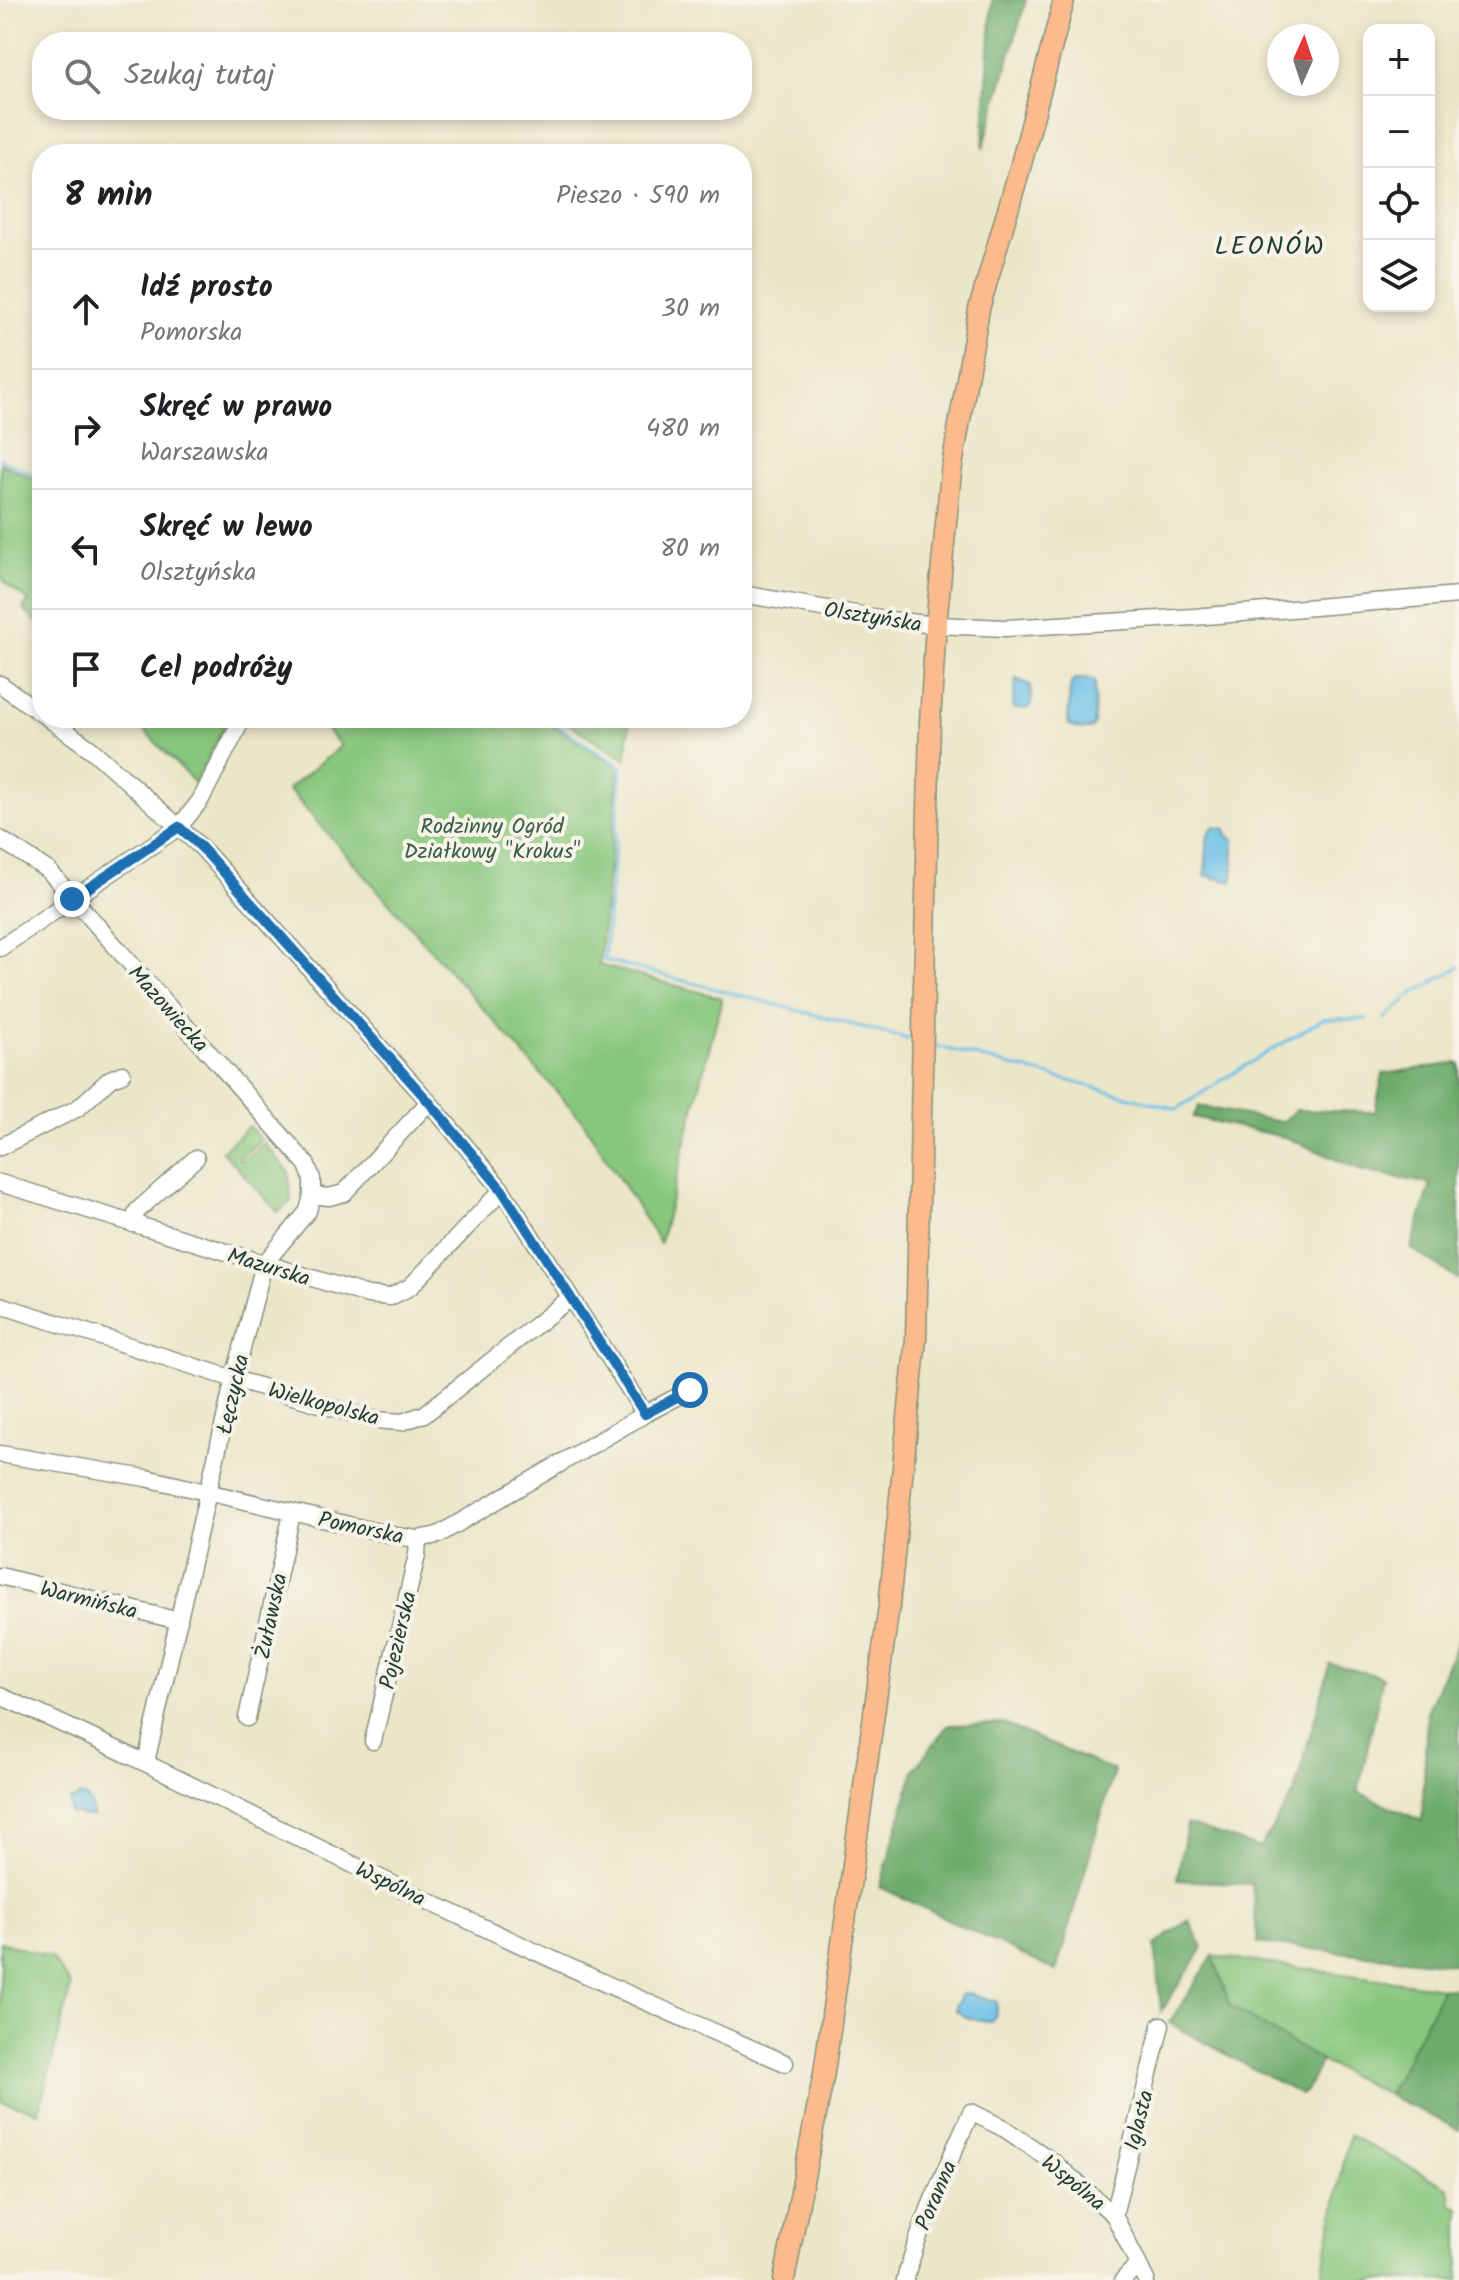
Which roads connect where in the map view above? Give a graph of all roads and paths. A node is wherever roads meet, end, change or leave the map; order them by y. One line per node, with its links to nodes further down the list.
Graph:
1 (1064, 0): 4 (main road)
2 (1459, 595): 4 (street, Olsztyńska)
3 (752, 596): 4 (street, Olsztyńska)
4 (936, 625): 42 (main road)
5 (0, 684): 6 (street)
6 (32, 707)
7 (62, 728): 9 (street)
8 (238, 728): 9 (street)
9 (179, 827): 11 (street); 14 (street)
10 (0, 839): 11 (street, Mazowiecka)
11 (72, 899): 12 (street); 19 (street, Mazowiecka)
12 (0, 948)
13 (122, 1074): 15 (street)
14 (429, 1102): 18 (street); 19 (street)
15 (0, 1147)
16 (196, 1158): 20 (street)
17 (0, 1183): 20 (street, Mazurska)
18 (502, 1190): 21 (street, Mazurska); 22 (street)
19 (312, 1195): 21 (street, Łęczycka)
20 (133, 1224): 21 (street, Mazurska)
21 (264, 1264): 24 (street, Łęczycka)
22 (570, 1298): 24 (street, Wielkopolska); 26 (street)
23 (0, 1305): 24 (street, Wielkopolska)
24 (234, 1379): 28 (street, Łęczycka)
25 (690, 1390): 26 (street, Pomorska)
26 (645, 1414): 30 (street, Pomorska)
27 (0, 1454): 28 (street, Pomorska)
28 (209, 1493): 29 (street, Pomorska); 32 (street, Łęczycka)
29 (292, 1513): 30 (street, Pomorska); 34 (street, Żuławska)
30 (418, 1539): 35 (street, Pojezierska)
31 (0, 1576): 32 (street, Warmińska)
32 (179, 1621): 36 (street, Łęczycka)
33 (0, 1696): 36 (street, Wspólna)
34 (247, 1718)
35 (373, 1741)
36 (146, 1762): 38 (street, Wspólna)
37 (1161, 2025): 40 (street, Iglasta)
38 (785, 2063)
39 (971, 2112): 40 (street, Wspólna); 43 (street, Poranna)
40 (1114, 2215): 41 (street, Wspólna)
41 (1138, 2264): 44 (street); 45 (street, Wspólna)
42 (784, 2280)
43 (905, 2280)
44 (1123, 2280)
45 (1146, 2280)

